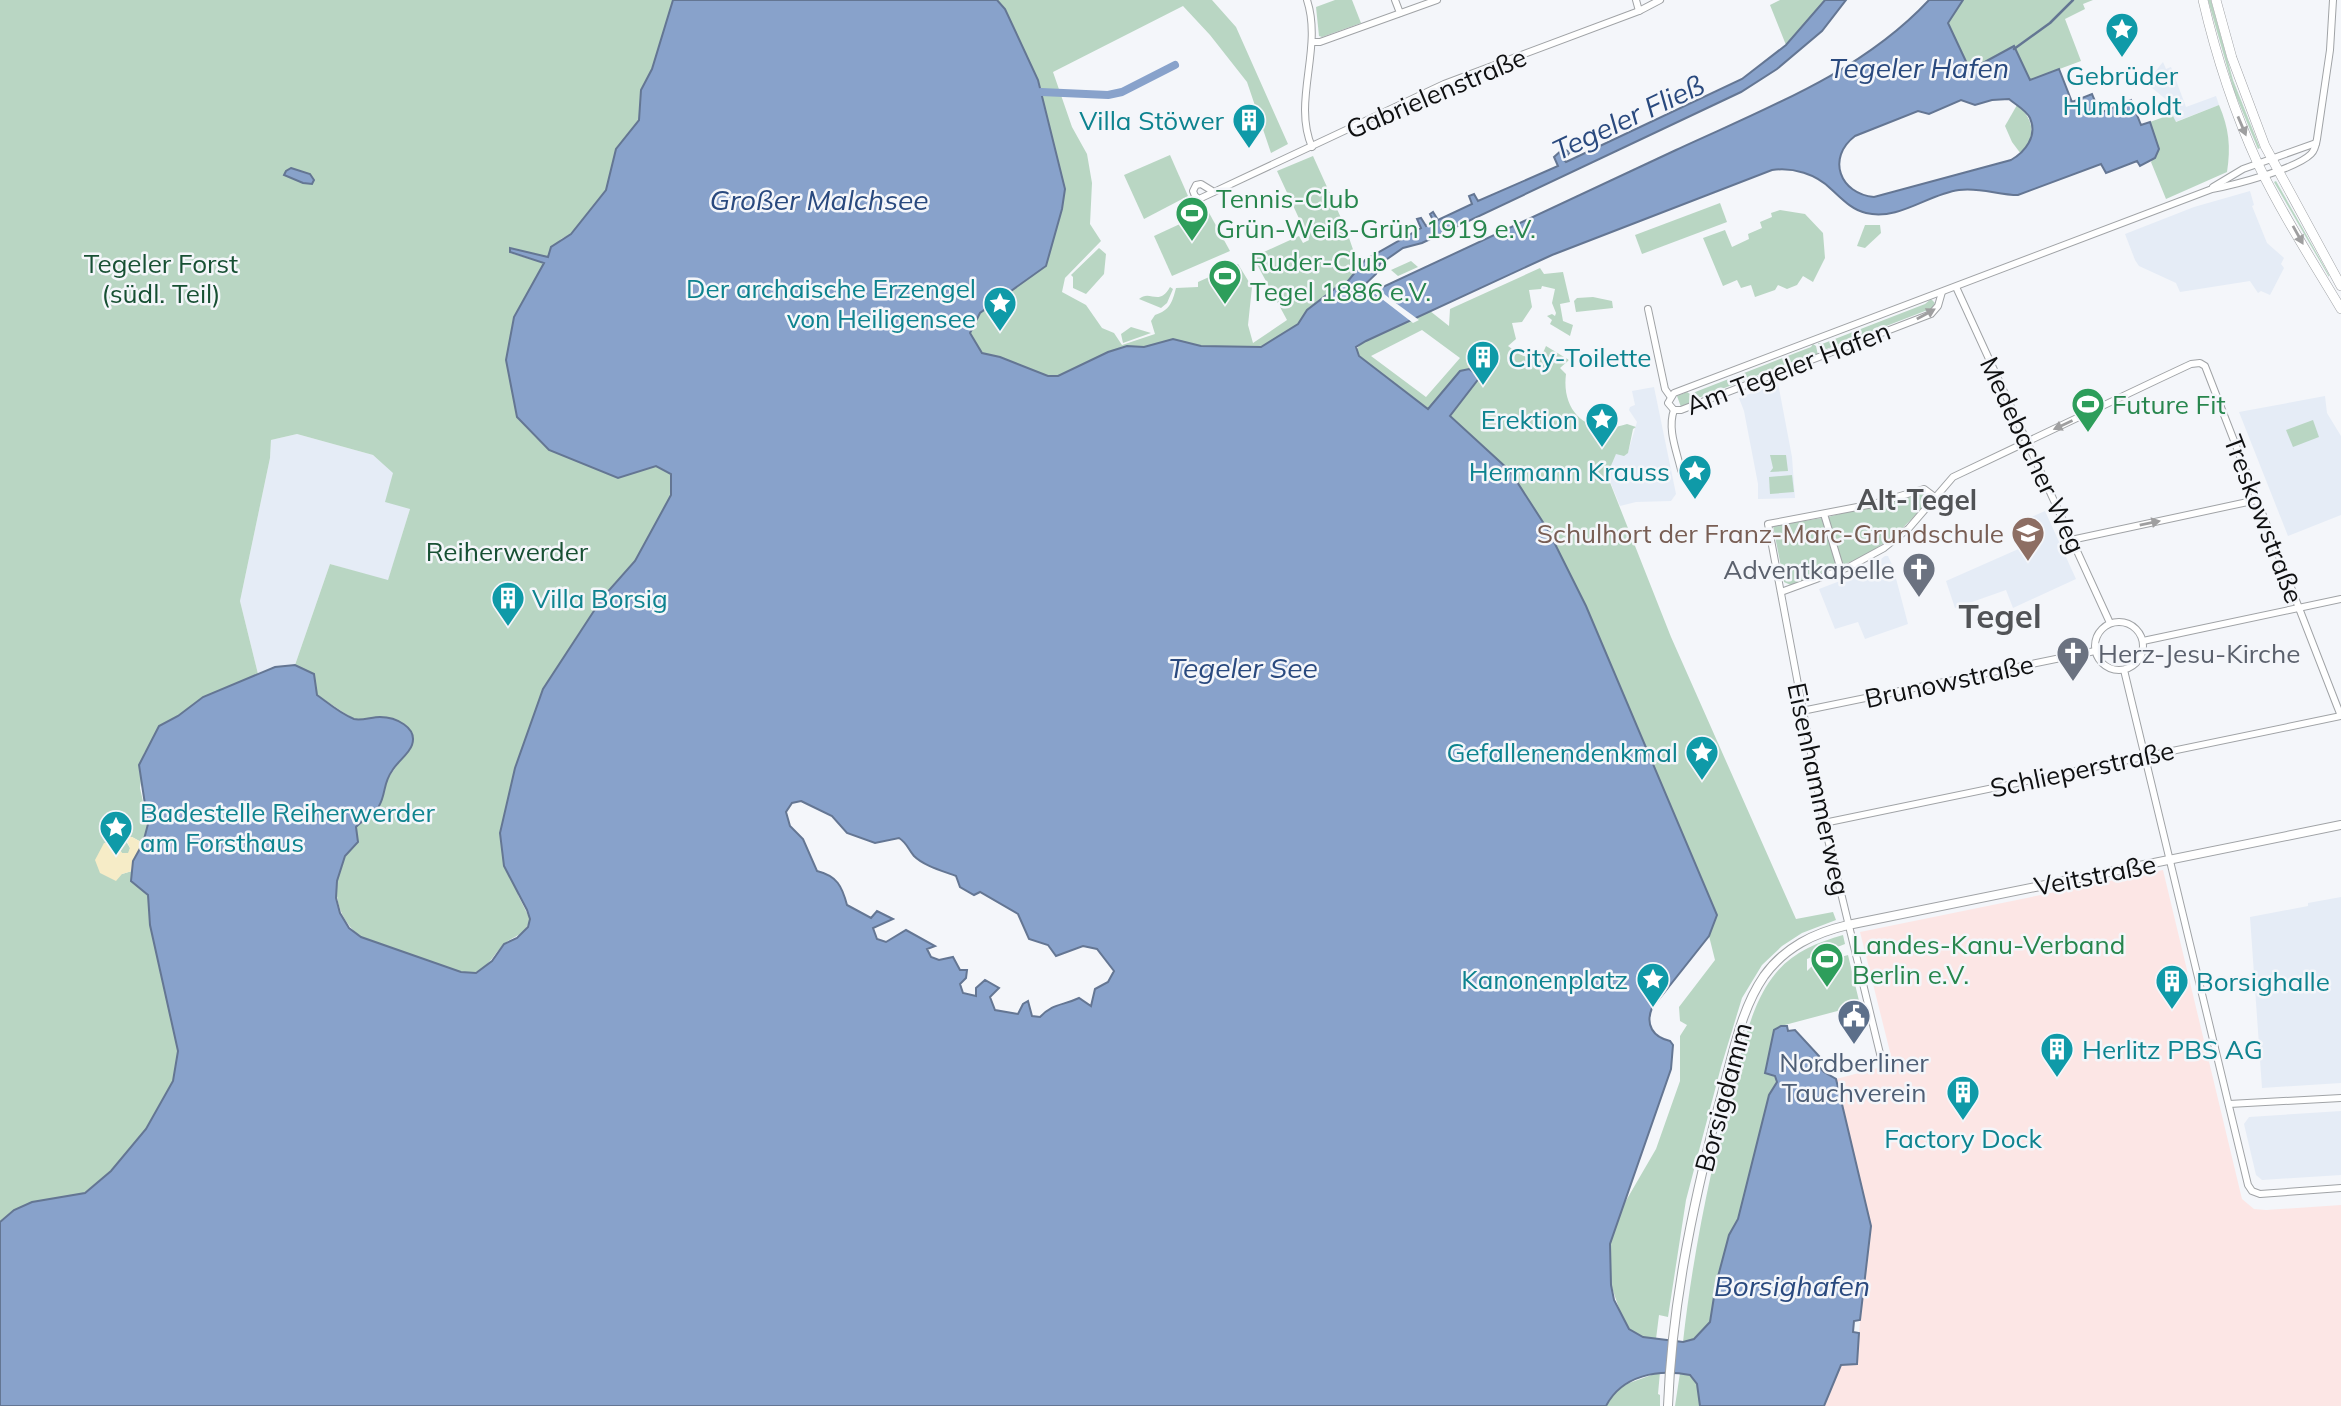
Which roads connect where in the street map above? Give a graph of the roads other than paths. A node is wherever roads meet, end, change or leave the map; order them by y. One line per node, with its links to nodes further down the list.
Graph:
1 (1307, 0): 11 (street)
2 (1395, 0): 10 (street)
3 (1437, 0): 10 (street)
4 (1636, 0): 9 (street)
5 (1660, 0): 9 (street, Gabrielenstraße)
6 (2203, 0): 15 (main road, one-way to 15)
7 (2216, 0): 14 (main road)
8 (2333, 0): 12 (street)
9 (1639, 10): 13 (street, Gabrielenstraße)
10 (1400, 13): 11 (street)
11 (1313, 42): 13 (street)
12 (2316, 143): 14 (street, Am Tegeler Hafen); 16 (street, Am Tegeler Hafen)
13 (1312, 147): 19 (street, Gabrielenstraße)
14 (2271, 158): 15 (street, Am Tegeler Hafen); 16 (main road)
15 (2258, 163): 17 (main road); 18 (street, Am Tegeler Hafen)
16 (2278, 169): 17 (street, Am Tegeler Hafen); 20 (main road)
17 (2264, 175): 18 (street, Am Tegeler Hafen); 21 (main road, one-way to 21)
18 (2212, 189): 22 (street, Am Tegeler Hafen)
19 (1214, 192): 19 (street, Gabrielenstraße)
20 (2340, 281): 21 (main road)
21 (2327, 286): 25 (main road)
22 (1956, 287): 23 (street, Am Tegeler Hafen); 28 (street, Medebacher Weg)
23 (1942, 292): 26 (street, Am Tegeler Hafen); 27 (street, Am Tegeler Hafen, one-way to 23)
24 (1648, 309): 26 (street)
25 (2341, 309)
26 (1670, 396): 27 (street, Am Tegeler Hafen)
27 (1674, 411): 29 (street)
28 (2027, 441): 30 (street); 31 (street, Treskowstraße, one-way to 28); 33 (street, Medebacher Weg)
29 (1681, 470)
30 (1936, 498): 32 (street); 34 (street)
31 (2257, 500): 33 (street, one-way to 31); 37 (street, Treskowstraße)
32 (1824, 514): 34 (street); 35 (street)
33 (2071, 540): 38 (street, Medebacher Weg)
34 (1841, 570): 35 (street)
35 (1781, 592): 42 (street, Eisenhammerweg)
36 (2341, 599): 37 (street)
37 (2299, 608): 39 (street); 43 (street, Treskowstraße)
38 (2110, 623): 39 (street); 40 (street)
39 (2143, 641): 41 (street)
40 (2095, 651): 41 (street); 42 (street, Brunowstraße)
41 (2124, 670): 44 (street)
42 (1802, 711): 45 (street, Eisenhammerweg)
43 (2341, 716): 44 (street, Schlieperstraße)
44 (2146, 756): 45 (street, Schlieperstraße); 47 (street)
45 (1824, 823): 48 (street, Eisenhammerweg)
46 (2341, 825): 47 (street, Veitstraße)
47 (2171, 860): 48 (street, Veitstraße); 51 (street)
48 (1848, 925): 49 (street, Eisenhammerweg); 53 (street, Borsigdamm)
49 (1883, 1066)
50 (2341, 1097): 51 (street)
51 (2229, 1104): 52 (street)
52 (2341, 1188)
53 (1668, 1406)

